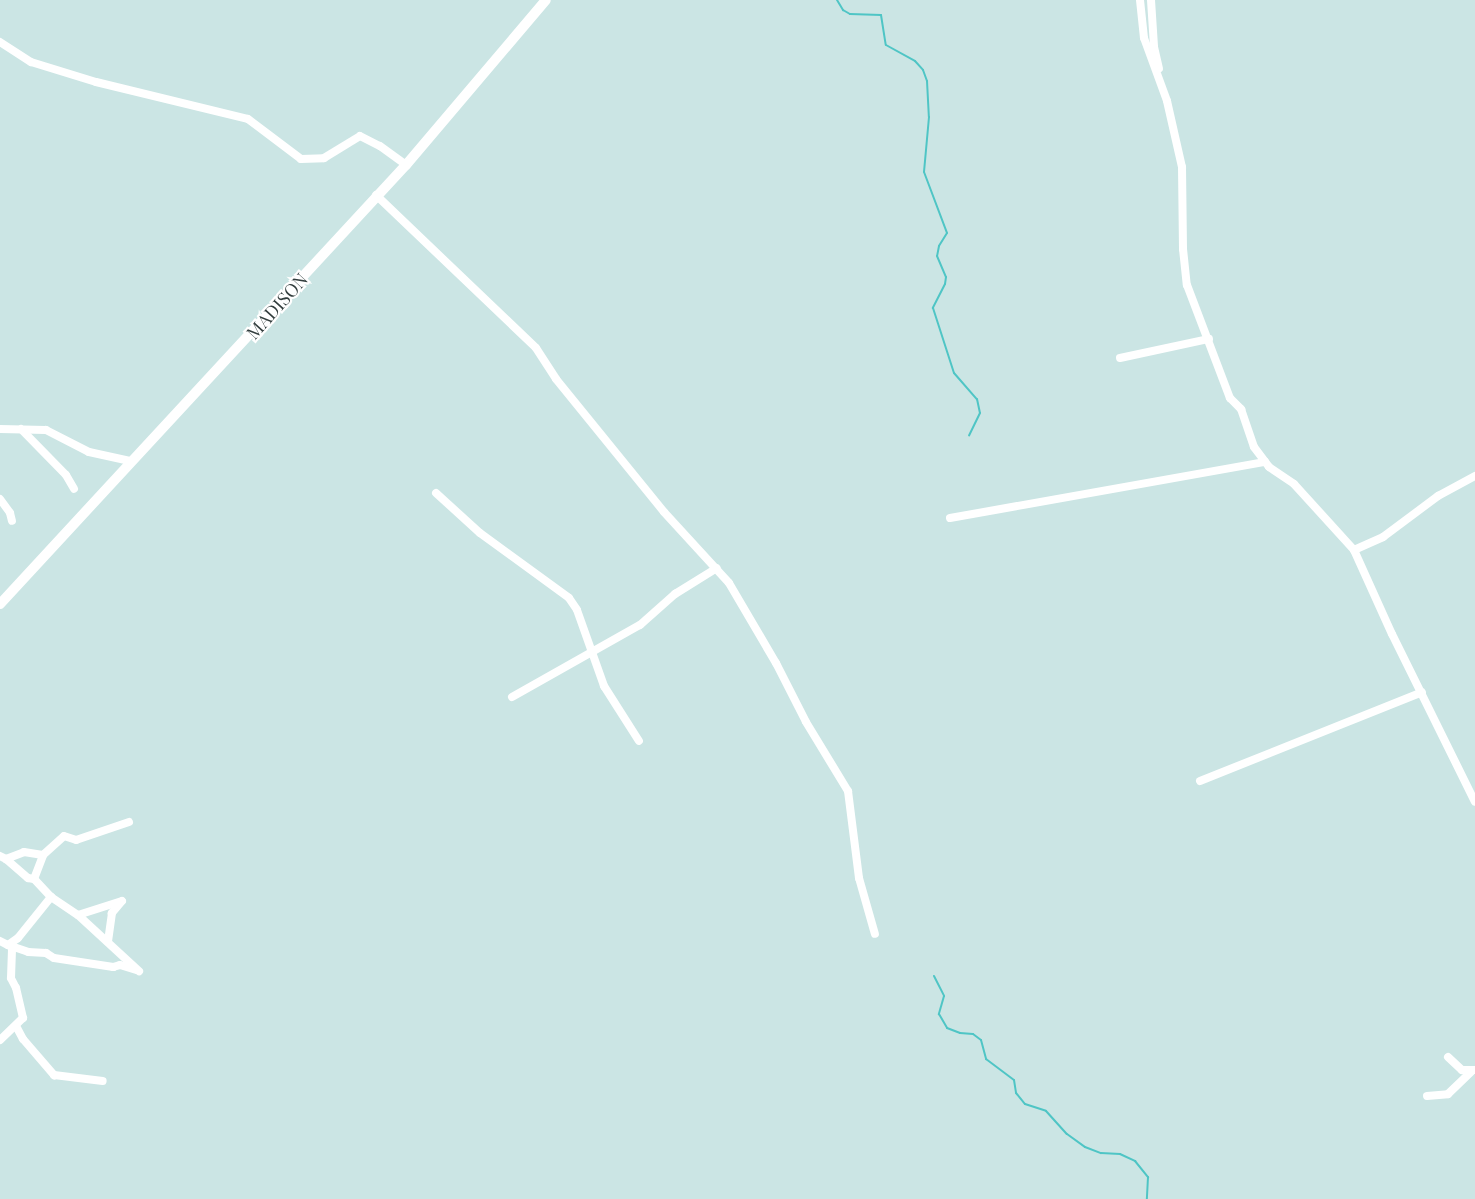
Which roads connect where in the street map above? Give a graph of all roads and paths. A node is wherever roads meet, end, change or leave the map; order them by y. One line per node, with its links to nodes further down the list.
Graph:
1 (546, 0): 6 (street, MADISON)
2 (1140, 0): 5 (street)
3 (1151, 0): 5 (street)
4 (0, 42): 6 (street)
5 (1160, 80): 8 (street)
6 (406, 165): 7 (street, MADISON)
7 (376, 195): 12 (street, MADISON); 21 (street)
8 (1209, 339): 9 (street); 13 (street)
9 (1120, 358)
10 (0, 429): 11 (street)
11 (21, 429): 12 (street); 15 (street)
12 (130, 461): 22 (street, MADISON)
13 (1265, 462): 18 (street); 20 (street)
14 (1475, 476): 20 (street)
15 (74, 489)
16 (436, 493): 23 (street)
17 (0, 499): 19 (street)
18 (950, 518)
19 (12, 521)
20 (1354, 550): 24 (street)
21 (717, 568): 23 (street); 35 (street)
22 (0, 604)
23 (592, 654): 25 (street); 26 (street)
24 (1422, 692): 27 (street); 28 (street)
25 (512, 697)
26 (639, 741)
27 (1200, 781)
28 (1475, 802)
29 (129, 822): 30 (street)
30 (43, 855): 31 (street); 32 (street)
31 (3, 857): 32 (street)
32 (34, 879): 33 (street)
33 (51, 897): 34 (street); 37 (street)
34 (78, 915): 36 (street); 36 (street)
35 (875, 934)
36 (108, 942): 37 (street)
37 (7, 944): 38 (street)
38 (16, 1026): 39 (street); 42 (street)
39 (0, 1040)
40 (1448, 1057): 41 (street)
41 (1473, 1071): 43 (street)
42 (103, 1082)
43 (1427, 1096)

